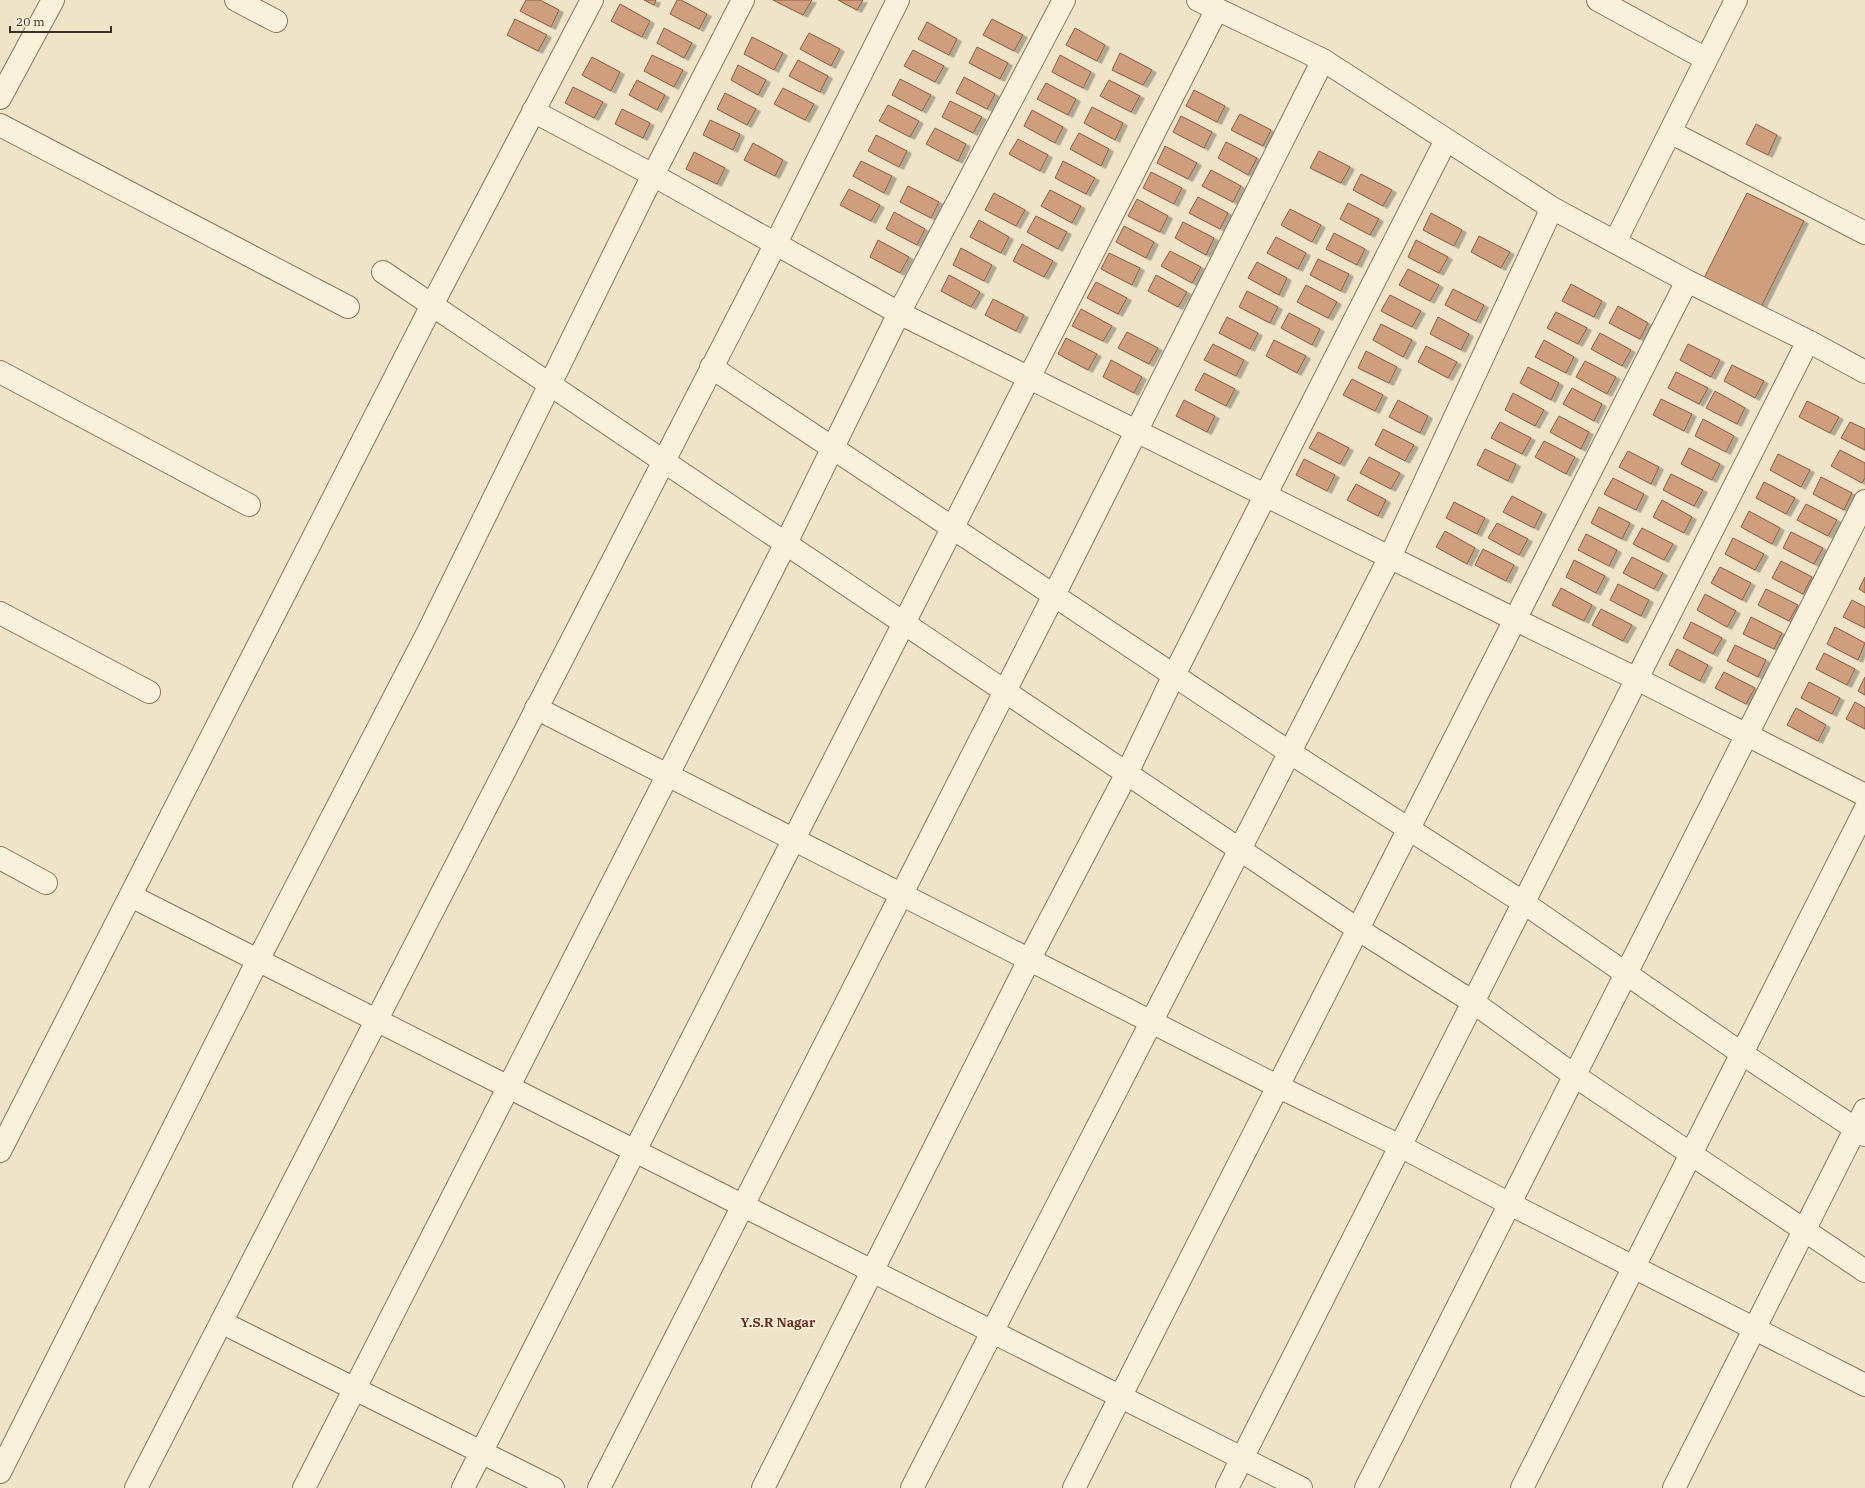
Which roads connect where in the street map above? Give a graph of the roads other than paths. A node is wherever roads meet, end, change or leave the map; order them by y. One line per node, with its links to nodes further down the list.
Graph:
1 (53, 0): 13 (street)
2 (236, 0): 10 (street)
3 (592, 0): 14 (street)
4 (743, 0): 18 (street)
5 (898, 0): 22 (street)
6 (1064, 0): 27 (street)
7 (1598, 0): 11 (street)
8 (1736, 0): 11 (street)
9 (1207, 4): 12 (street); 32 (street)
10 (276, 21)
11 (1706, 59): 16 (street)
12 (1323, 60): 17 (street); 34 (street)
13 (0, 98)
14 (533, 111): 18 (street); 25 (street)
15 (0, 125): 26 (street)
16 (1670, 132): 20 (street); 21 (street)
17 (1446, 140): 19 (street); 37 (street)
18 (654, 175): 22 (street); 33 (street)
19 (1552, 208): 21 (street); 42 (street)
20 (1865, 233)
21 (1615, 242): 24 (street)
22 (776, 243): 27 (street); 29 (street)
23 (383, 272): 25 (street)
24 (1687, 281): 28 (street); 45 (street)
25 (432, 306): 33 (street); 64 (street)
26 (348, 307)
27 (899, 313): 32 (street); 35 (street)
28 (1808, 341): 31 (street); 48 (street)
29 (711, 367): 35 (street); 36 (street)
30 (0, 372): 39 (street)
31 (1865, 372)
32 (1028, 378): 34 (street); 40 (street)
33 (551, 385): 36 (street); 67 (street)
34 (1137, 432): 37 (street); 43 (street)
35 (832, 448): 40 (street); 41 (street)
36 (663, 461): 41 (street); 51 (street)
37 (1265, 496): 42 (street); 47 (street)
38 (1865, 501): 52 (street)
39 (249, 506)
40 (952, 527): 43 (street); 46 (street)
41 (786, 543): 46 (street); 55 (street)
42 (1390, 557): 45 (street); 53 (street)
43 (1054, 595): 47 (street); 49 (street)
44 (0, 613): 50 (street)
45 (1516, 620): 48 (street); 58 (street)
46 (903, 623): 49 (street); 59 (street)
47 (1174, 675): 53 (street); 54 (street)
48 (1637, 679): 52 (street); 65 (street)
49 (1005, 691): 54 (street); 63 (street)
50 (149, 692)
51 (536, 708): 55 (street); 71 (street)
52 (1748, 735): 56 (street); 69 (street)
53 (1289, 752): 58 (street); 60 (street)
54 (1127, 774): 60 (street); 68 (street)
55 (668, 776): 59 (street); 76 (street)
56 (1865, 795)
57 (1865, 810): 73 (street)
58 (1409, 831): 65 (street); 66 (street)
59 (793, 839): 63 (street); 81 (street)
60 (1240, 849): 66 (street); 72 (street)
61 (0, 858): 62 (street)
62 (46, 883)
63 (902, 895): 68 (street); 84 (street)
64 (131, 896): 67 (street); 80 (street)
65 (1524, 903): 69 (street); 70 (street)
66 (1359, 930): 70 (street); 75 (street)
67 (258, 960): 71 (street); 97 (street)
68 (1029, 960): 72 (street); 88 (street)
69 (1626, 975): 73 (street); 74 (street)
70 (1473, 1002): 74 (street); 79 (street)
71 (376, 1021): 76 (street); 89 (street)
72 (1152, 1022): 75 (street); 91 (street)
73 (1741, 1053): 78 (street); 82 (street)
74 (1575, 1076): 82 (street); 83 (street)
75 (1279, 1087): 79 (street); 94 (street)
76 (508, 1088): 81 (street); 93 (street)
77 (1865, 1110): 78 (street)
78 (1860, 1132): 85 (street)
79 (1400, 1146): 83 (street); 96 (street)
80 (0, 1151)
81 (634, 1152): 84 (street); 95 (street)
82 (1691, 1154): 85 (street); 86 (street)
83 (1510, 1204): 86 (street); 108 (street)
84 (743, 1206): 88 (street); 102 (street)
85 (1805, 1231): 87 (street); 90 (street)
86 (1634, 1268): 90 (street); 109 (street)
87 (1865, 1271)
88 (873, 1273): 91 (street); 103 (street)
89 (221, 1322): 93 (street); 98 (street)
90 (1755, 1329): 92 (street); 110 (street)
91 (992, 1333): 94 (street); 104 (street)
92 (1865, 1386)
93 (355, 1388): 95 (street); 99 (street)
94 (1120, 1398): 96 (street); 105 (street)
95 (481, 1451): 100 (street); 101 (street)
96 (1242, 1458): 106 (street); 107 (street)
97 (0, 1472)
98 (136, 1488)
99 (304, 1488)
100 (463, 1488)
101 (553, 1488)
102 (599, 1488)
103 (763, 1488)
104 (912, 1488)
105 (1074, 1488)
106 (1227, 1488)
107 (1300, 1488)
108 (1366, 1488)
109 (1522, 1488)
110 (1674, 1488)

